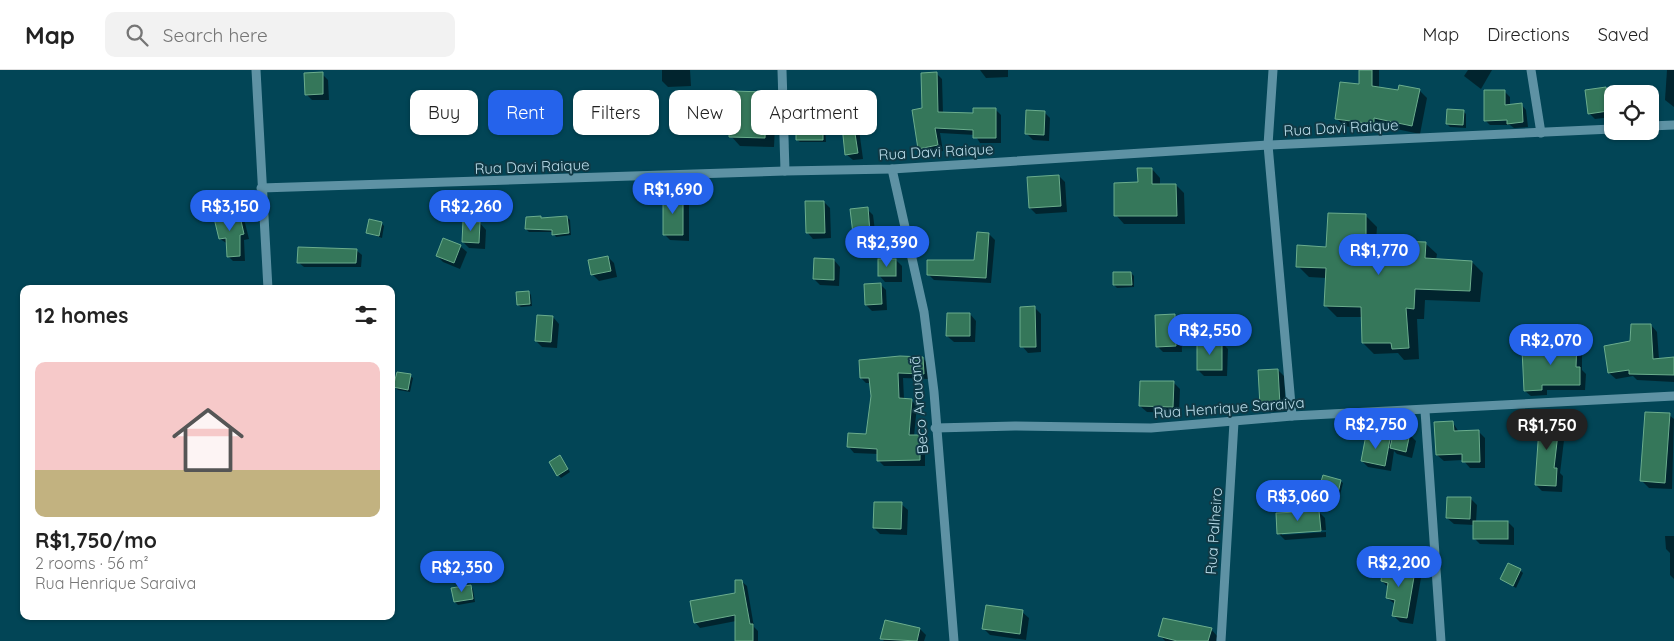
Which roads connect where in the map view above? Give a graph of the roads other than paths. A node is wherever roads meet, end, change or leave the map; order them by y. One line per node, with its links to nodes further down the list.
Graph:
1 (256, 70): 12 (street)
2 (782, 70): 11 (street)
3 (1273, 70): 9 (street)
4 (1531, 70): 8 (street)
5 (1674, 125): 6 (street)
6 (1659, 126)
7 (1604, 129): 8 (street, Rua Davi Raique)
8 (1542, 133): 9 (street, Rua Davi Raique)
9 (1268, 145): 10 (street, Rua Davi Raique); 16 (street)
10 (892, 169): 11 (street, Rua Davi Raique); 18 (street, Beco Arauanã)
11 (785, 171): 12 (street, Rua Davi Raique)
12 (261, 188): 13 (street)
13 (268, 285)
14 (1674, 396): 15 (street, Rua Henrique Saraiva)
15 (1425, 410): 16 (street, Rua Henrique Saraiva); 21 (street)
16 (1292, 416): 17 (street, Rua Henrique Saraiva)
17 (1234, 422): 18 (street, Rua Henrique Saraiva); 20 (street, Rua Palheiro)
18 (936, 428): 19 (street, Beco Arauanã)
19 (954, 641)
20 (1221, 641)
21 (1441, 641)

